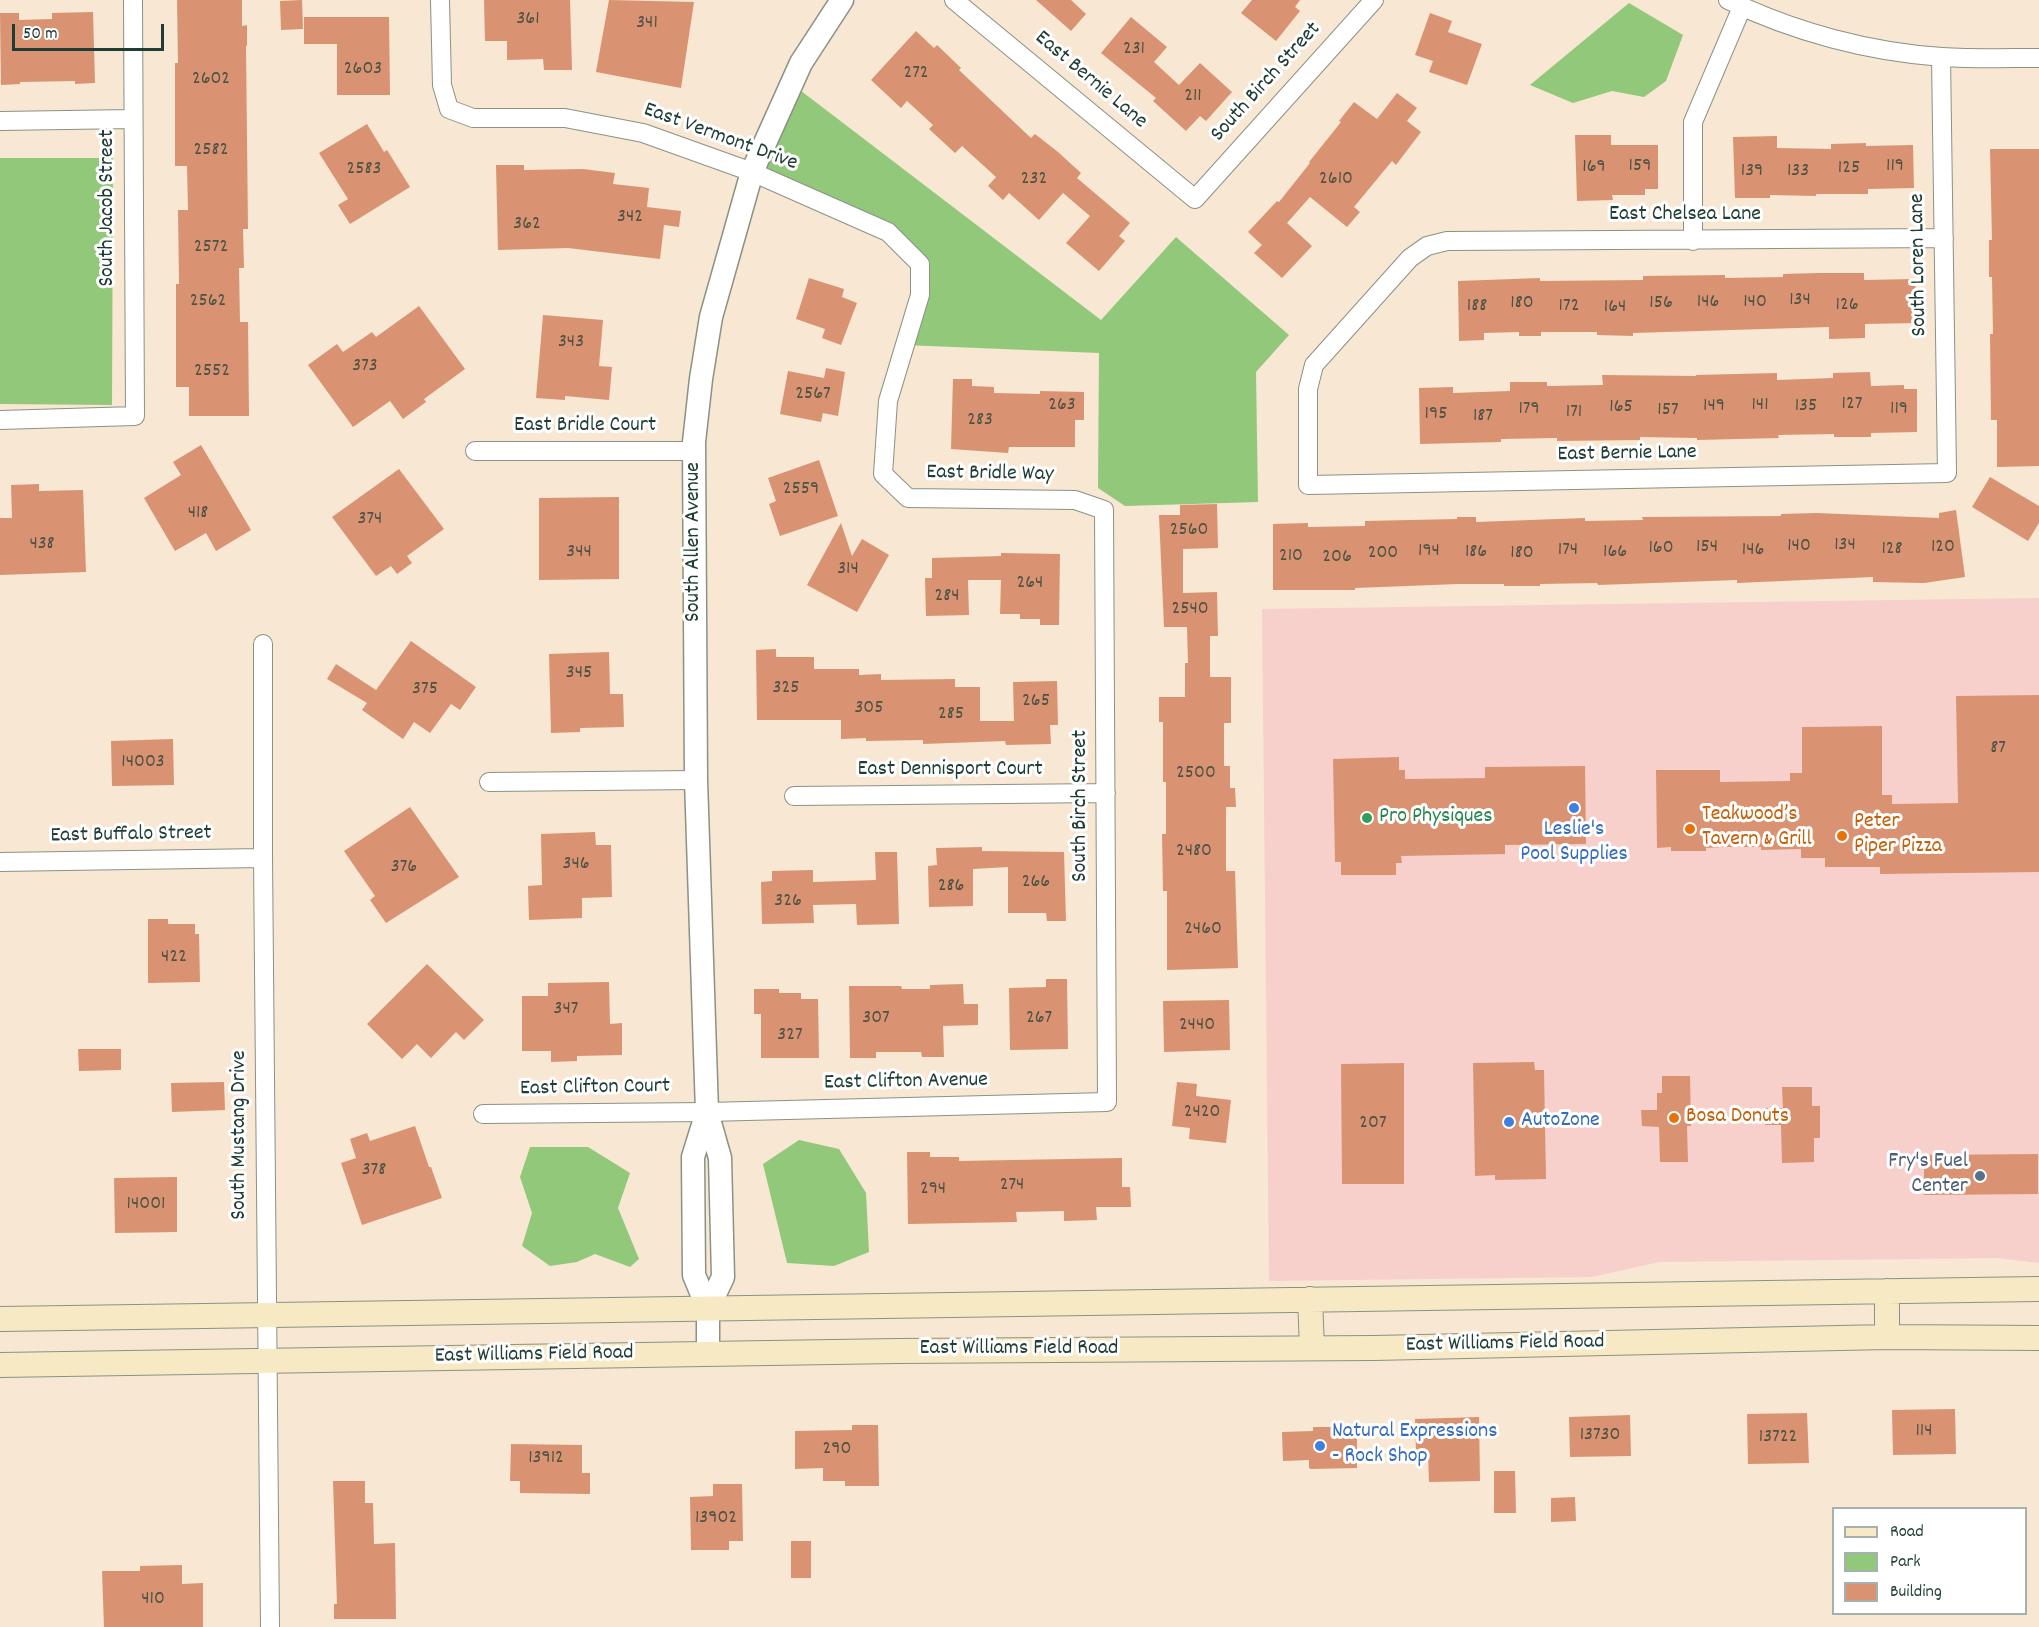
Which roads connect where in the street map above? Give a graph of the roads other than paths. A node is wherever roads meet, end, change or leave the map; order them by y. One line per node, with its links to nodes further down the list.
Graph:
1 (133, 0): 9 (street, South Jacob Street)
2 (440, 0): 11 (street, East Vermont Drive)
3 (842, 0): 11 (street, South Allen Avenue)
4 (954, 0): 12 (street, East Bernie Lane)
5 (1374, 0): 12 (street, South Birch Street)
6 (1735, 3): 7 (street); 14 (street)
7 (1941, 57): 8 (street); 13 (street, South Loren Lane)
8 (2039, 58)
9 (133, 119): 10 (street); 15 (street, South Jacob Street)
10 (0, 121)
11 (752, 172): 17 (street, South Allen Avenue); 19 (street, East Vermont Drive)
12 (1195, 199)
13 (1944, 238): 14 (street, East Chelsea Lane); 18 (street, South Loren Lane)
14 (1693, 241): 20 (street, East Chelsea Lane)
15 (0, 420)
16 (475, 451): 17 (street, East Bridle Court)
17 (694, 451): 23 (street, South Allen Avenue)
18 (1947, 473): 20 (street, East Bernie Lane)
19 (883, 474): 21 (street, East Bridle Way)
20 (1308, 485)
21 (1104, 510): 25 (street, South Birch Street)
22 (263, 644): 27 (street, South Mustang Drive)
23 (696, 780): 24 (street); 30 (street, South Allen Avenue)
24 (489, 782)
25 (1106, 793): 26 (street, East Dennisport Court); 29 (street, South Birch Street)
26 (794, 796)
27 (262, 858): 28 (street, East Buffalo Street); 36 (street, South Mustang Drive)
28 (0, 862)
29 (1107, 1102): 30 (street, East Clifton Avenue)
30 (707, 1112): 31 (street, East Clifton Court); 35 (street, South Allen Avenue)
31 (483, 1114)
32 (2039, 1289): 33 (main road, East Williams Field Road)
33 (1887, 1291): 34 (main road, East Williams Field Road); 38 (main road)
34 (1310, 1299): 35 (main road, East Williams Field Road); 40 (main road)
35 (708, 1309): 36 (main road, East Williams Field Road); 41 (street, South Allen Avenue)
36 (266, 1316): 37 (main road, East Williams Field Road); 42 (street, South Mustang Drive)
37 (0, 1319)
38 (1887, 1337): 39 (main road, East Williams Field Road); 40 (main road, East Williams Field Road)
39 (2039, 1338)
40 (1312, 1347): 41 (main road, East Williams Field Road)
41 (708, 1354): 42 (main road, East Williams Field Road)
42 (267, 1361): 43 (main road, East Williams Field Road); 44 (street, South Mustang Drive)
43 (0, 1365)
44 (270, 1627)

